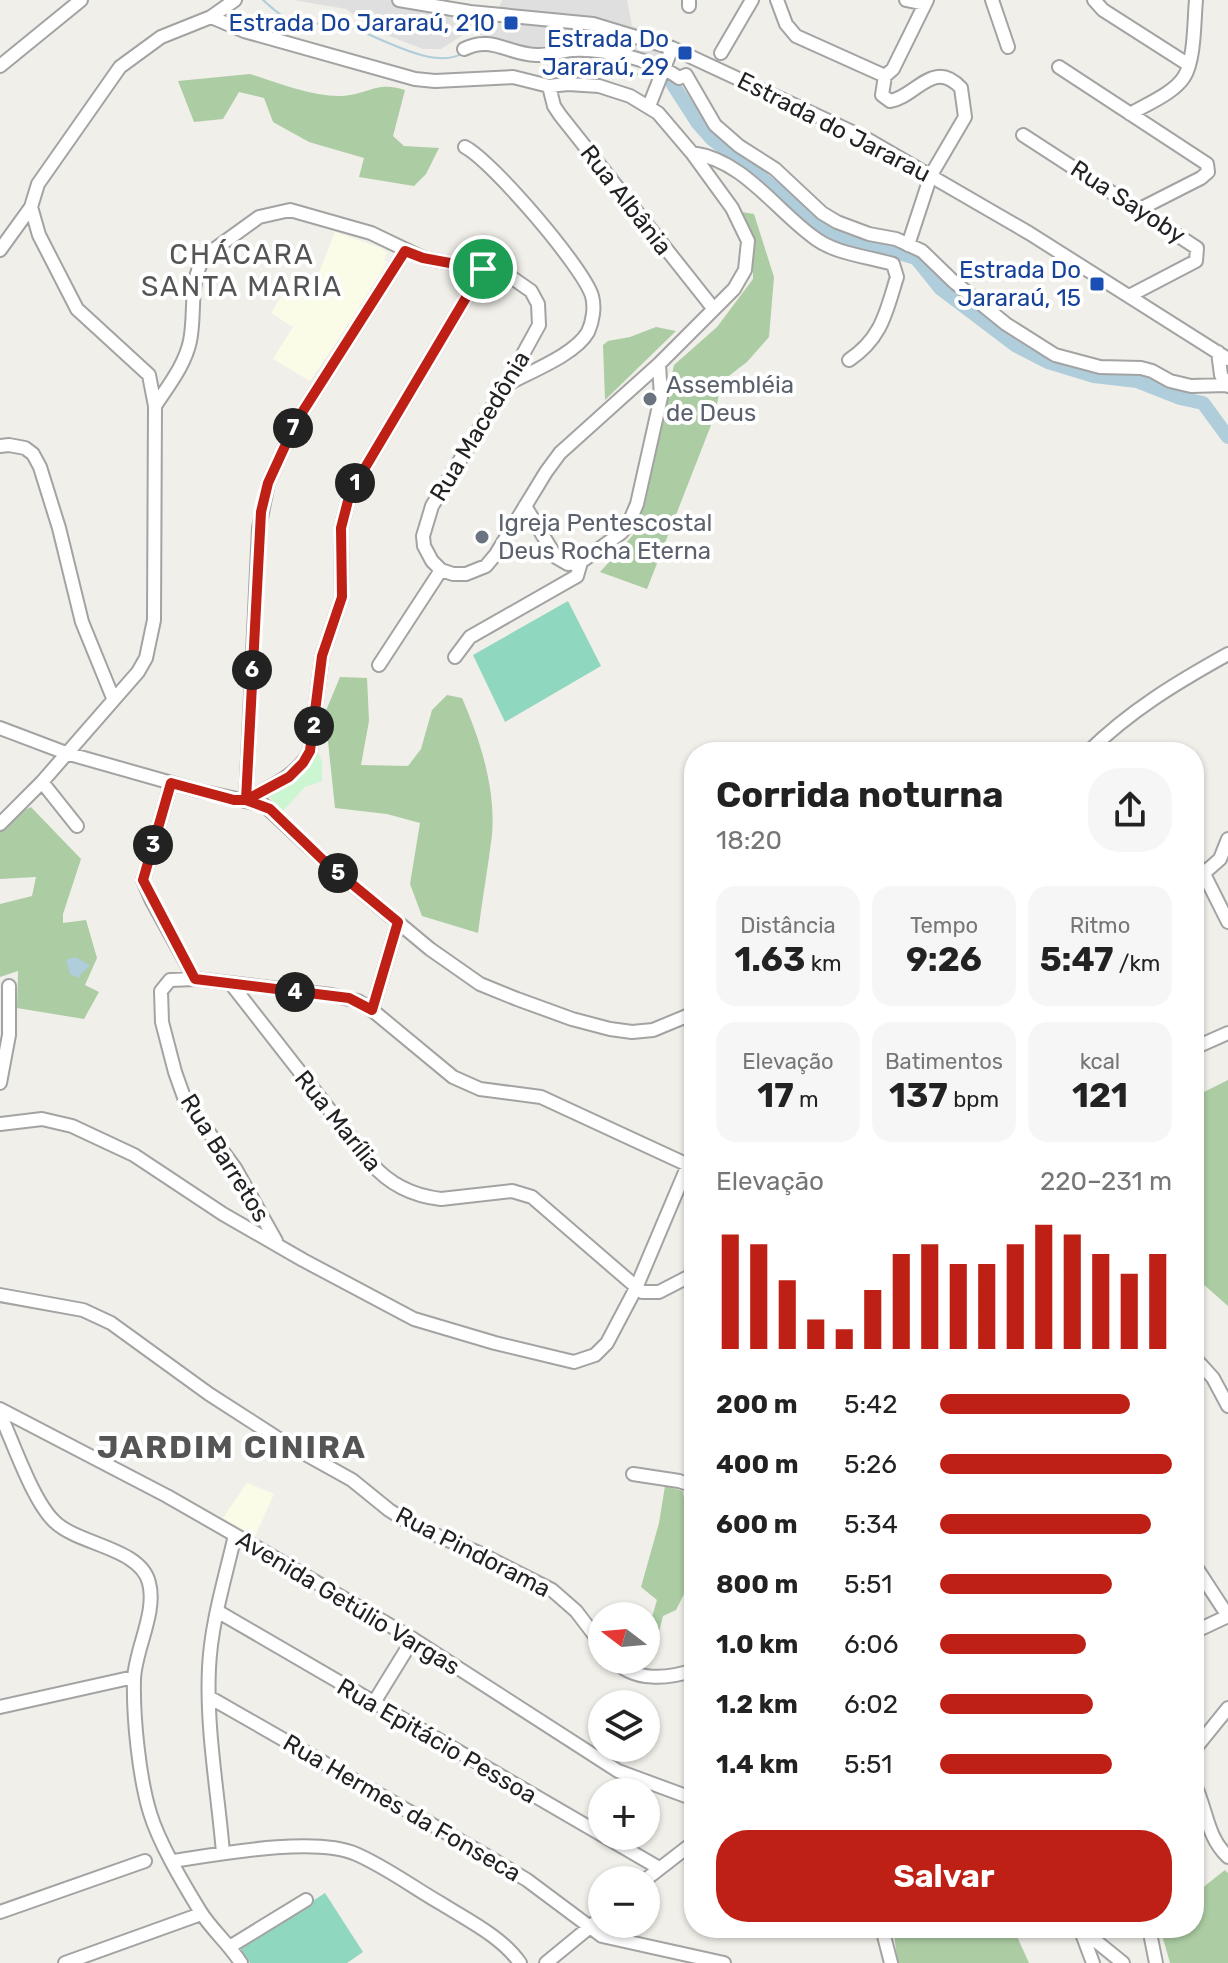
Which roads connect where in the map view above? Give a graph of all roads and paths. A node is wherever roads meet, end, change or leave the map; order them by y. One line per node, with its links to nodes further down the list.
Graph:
1 (81, 0): 19 (street)
2 (235, 0): 13 (street)
3 (399, 0): 12 (street, Estrada do Jararau)
4 (506, 0): 12 (street)
5 (752, 0): 17 (street)
6 (777, 0): 22 (street)
7 (906, 0): 10 (street)
8 (992, 0): 14 (street)
9 (1196, 0): 18 (street)
10 (926, 2): 22 (street)
11 (1102, 3): 18 (street)
12 (501, 15): 15 (street, Estrada do Jararau)
13 (211, 17): 23 (street); 30 (street)
14 (1008, 47)
15 (672, 48): 21 (street); 29 (street, Estrada do Jararau)
16 (464, 49): 21 (street)
17 (721, 53)
18 (1189, 65): 25 (street)
19 (0, 66)
20 (1059, 67): 25 (street)
21 (664, 71): 24 (street); 32 (street)
22 (885, 76): 29 (street)
23 (549, 86): 24 (street); 37 (street, Rua Albânia)
24 (649, 106): 28 (street)
25 (1130, 114): 31 (street)
26 (1023, 135): 31 (street, Rua Sayoby)
27 (465, 147): 42 (street)
28 (692, 153): 37 (street); 40 (street)
29 (931, 175): 32 (street); 36 (street, Estrada do Jararau)
30 (31, 207): 33 (street); 45 (street)
31 (1140, 209): 36 (street, Rua Sayoby)
32 (908, 245): 44 (street)
33 (0, 250)
34 (405, 251): 35 (street, Rua Macedônia); 45 (street, Rua Macedônia); 59 (street)
35 (483, 269): 38 (street, Rua Macedônia); 59 (street)
36 (1129, 296): 39 (street, Estrada do Jararau)
37 (713, 308): 41 (street)
38 (529, 346): 42 (street); 43 (street, Rua Macedônia)
39 (1223, 355): 44 (street)
40 (849, 360)
41 (659, 364): 47 (street); 48 (street)
42 (543, 365): 43 (street)
43 (506, 385): 49 (street, Rua Macedônia)
44 (1227, 385)
45 (155, 406): 53 (street)
46 (0, 446): 53 (street)
47 (525, 506): 48 (street); 49 (street)
48 (581, 562): 51 (street)
49 (441, 570): 52 (street)
50 (1228, 654): 55 (street)
51 (455, 657)
52 (379, 665)
53 (113, 698): 56 (street)
54 (0, 728): 56 (street)
55 (1100, 742)
56 (66, 753): 57 (street); 58 (street)
57 (42, 782): 60 (street); 61 (street)
58 (171, 783): 59 (street); 67 (street)
59 (246, 800): 65 (street)
60 (0, 824)
61 (77, 826)
62 (1228, 839): 63 (street)
63 (1204, 868)
64 (1204, 883): 66 (street)
65 (398, 922): 70 (street); 71 (street)
66 (1228, 922)
67 (195, 979): 68 (street, Rua Barretos); 78 (street, Rua Barretos)
68 (232, 985): 70 (street, Rua Barretos); 80 (street, Rua Marília)
69 (9, 986): 74 (street)
70 (372, 1010): 76 (street, Rua Barretos)
71 (684, 1017)
72 (1228, 1033): 73 (street)
73 (1204, 1044)
74 (0, 1083)
75 (0, 1124): 78 (street)
76 (684, 1159)
77 (684, 1178): 80 (street)
78 (277, 1243): 80 (street)
79 (684, 1279): 80 (street)
80 (636, 1288)
81 (0, 1295): 91 (street, Rua Pindorama)
82 (1204, 1368): 83 (street)
83 (1228, 1406)
84 (0, 1412): 87 (street, Avenida Getúlio Vargas); 96 (street)
85 (633, 1474): 86 (street)
86 (684, 1483)
87 (235, 1535): 89 (street); 93 (street, Avenida Getúlio Vargas)
88 (1204, 1579): 90 (street)
89 (217, 1611): 97 (street); 98 (street, Rua Epitácio Pessoa)
90 (1228, 1616): 92 (street)
91 (588, 1627)
92 (1204, 1627)
93 (413, 1639): 98 (street); 102 (street, Avenida Getúlio Vargas)
94 (637, 1674): 95 (street)
95 (684, 1674)
96 (134, 1677): 99 (street); 108 (street)
97 (209, 1697): 105 (street); 114 (street, Rua Hermes da Fonseca)
98 (373, 1704): 109 (street, Rua Epitácio Pessoa)
99 (0, 1707)
100 (1228, 1708): 101 (street)
101 (1204, 1738)
102 (684, 1795)
103 (1204, 1816): 106 (street)
104 (684, 1849): 110 (street)
105 (223, 1853): 108 (street); 124 (street)
106 (1228, 1857)
107 (145, 1861): 112 (street)
108 (173, 1861): 113 (street)
109 (656, 1866)
110 (660, 1867)
111 (306, 1900): 121 (street)
112 (0, 1912)
113 (201, 1914): 121 (street); 122 (street)
114 (588, 1926)
115 (588, 1930): 125 (street)
116 (609, 1938): 126 (street, Rua Hermes da Fonseca)
117 (885, 1938): 127 (street)
118 (1084, 1938): 128 (street)
119 (1092, 1938): 129 (street)
120 (1151, 1938): 130 (street)
121 (231, 1946): 123 (street)
122 (65, 1963)
123 (241, 1963)
124 (520, 1963)
125 (546, 1963)
126 (724, 1963)
127 (891, 1963)
128 (1093, 1963)
129 (1123, 1963)
130 (1156, 1963)

